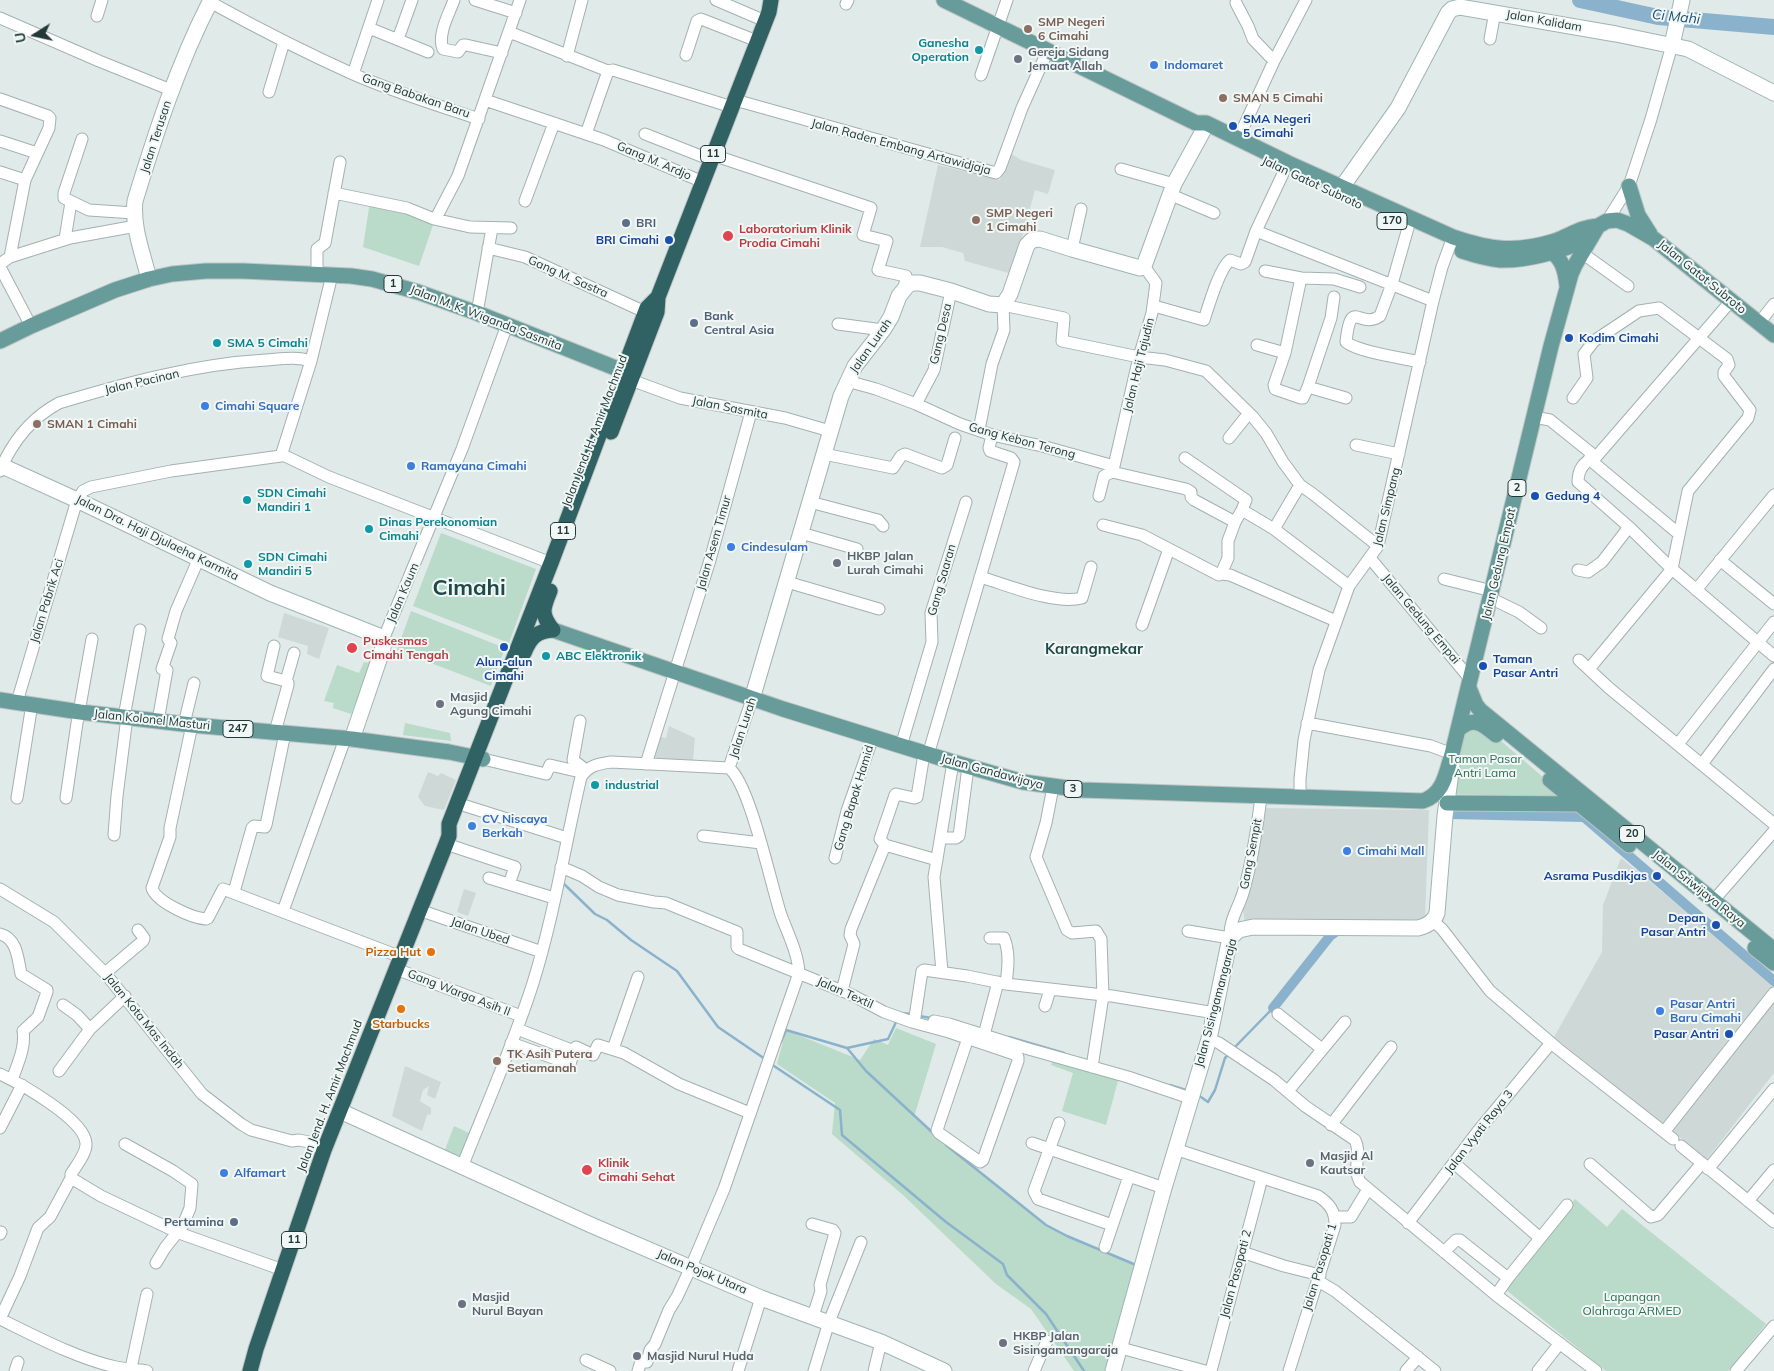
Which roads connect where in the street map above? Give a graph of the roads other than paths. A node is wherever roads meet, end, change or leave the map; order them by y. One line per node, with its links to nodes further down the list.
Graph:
1 (102, 0): 20 (street)
2 (378, 0): 23 (street)
3 (412, 0): 25 (street)
4 (454, 0): 32 (street)
5 (475, 0): 19 (street)
6 (520, 0): 19 (street)
7 (582, 0): 34 (street)
8 (716, 0): 17 (street)
9 (780, 0): 17 (highway, Jalan Jend. H. Amir Machmud / 11)
10 (944, 0): 22 (main road, Jalan Gatot Subroto / 170)
11 (1007, 0): 22 (street)
12 (1306, 0): 35 (street)
13 (211, 1): 28 (street, Gang Babakan Baru); 39 (main road, Jalan Terusan)
14 (1236, 3): 35 (street)
15 (1454, 4): 18 (main road, Jalan Kalidam); 62 (main road, Jalan Kalidam)
16 (1681, 5): 29 (main road)
17 (768, 11): 27 (highway, Jalan Jend. H. Amir Machmud / 11)
18 (1495, 12): 26 (street); 29 (main road, Jalan Kalidam)
19 (516, 13): 24 (street)
20 (97, 16)
21 (0, 18): 39 (street)
22 (998, 25): 30 (main road, Jalan Gatot Subroto / 170); 38 (street)
23 (369, 28): 25 (street); 37 (street)
24 (509, 32): 32 (street); 34 (street)
25 (398, 39): 31 (street)
26 (1490, 39)
27 (757, 41): 33 (street); 44 (highway, Jalan Jend. H. Amir Machmud / 11)
28 (284, 42): 37 (street, Gang Babakan Baru); 40 (street)
29 (1672, 46): 41 (main road, Jalan Kalidam); 61 (street)
30 (1048, 50): 44 (street, Jalan Raden Embang Artawidjaja); 47 (main road, Jalan Gatot Subroto / 170)
31 (428, 52)
32 (502, 53): 43 (street)
33 (686, 55)
34 (567, 56): 36 (street)
35 (1274, 62): 50 (street)
36 (608, 71): 44 (street); 48 (street)
37 (353, 74): 45 (street, Gang Babakan Baru)
38 (981, 75)
39 (171, 90): 70 (main road, Jalan Terusan)
40 (268, 92)
41 (1774, 94)
42 (0, 100): 53 (street)
43 (485, 100): 45 (street); 46 (street, Gang M. Ardjo)
44 (733, 103): 54 (highway, Jalan Jend. H. Amir Machmud / 11)
45 (479, 119): 69 (street)
46 (554, 123): 48 (street, Gang M. Ardjo); 65 (street)
47 (1199, 127): 50 (main road, Jalan Gatot Subroto / 170); 56 (main road, Jalan Gatot Subroto / 170); 63 (main road)
48 (586, 134): 60 (street, Gang M. Ardjo)
49 (645, 134): 54 (street)
50 (1238, 139): 56 (main road, Jalan Gatot Subroto / 170)
51 (82, 140): 66 (street)
52 (0, 141): 53 (street)
53 (37, 153): 59 (street)
54 (712, 158): 60 (highway, Jalan Jend. H. Amir Machmud / 11); 91 (street)
55 (340, 162): 64 (street)
56 (1286, 166): 62 (main road, Jalan Gatot Subroto / 170); 75 (street)
57 (1121, 169): 63 (street)
58 (0, 172): 59 (street)
59 (25, 180): 83 (street)
60 (703, 182): 96 (highway, Jalan Jend. H. Amir Machmud / 11)
61 (1629, 186): 74 (street); 76 (main road, 170)
62 (1335, 187): 71 (main road, Jalan Gatot Subroto / 170)
63 (1172, 189): 68 (street); 84 (main road)
64 (334, 193): 69 (street); 86 (street)
65 (525, 201)
66 (70, 202): 70 (street); 77 (street)
67 (1081, 209): 81 (street)
68 (1214, 213)
69 (436, 218): 72 (street)
70 (135, 220): 77 (street); 89 (main road, Jalan Terusan)
71 (1401, 221): 78 (main road, Jalan Gatot Subroto / 170); 90 (street)
72 (492, 228): 73 (street); 79 (street)
73 (511, 228)
74 (1599, 228): 76 (main road, Jalan Gatot Subroto / 170); 80 (main road, Jalan Gatot Subroto / 170); 82 (main road, Jalan Gedung Empat / 2)
75 (1256, 231): 90 (street); 102 (street)
76 (1654, 239): 99 (main road, Jalan Gatot Subroto / 170)
77 (65, 240): 83 (street)
78 (1451, 242): 80 (main road, Jalan Gatot Subroto / 170); 98 (street, Jalan Simpang)
79 (488, 248): 103 (street, Gang M. Sastra); 104 (street)
80 (1547, 248): 94 (main road, Jalan Gedung Empat / 2)
81 (1072, 250): 84 (main road); 101 (main road)
82 (1582, 253): 93 (street); 94 (main road, Jalan Gedung Empat / 2)
83 (3, 263): 108 (street)
84 (1144, 266): 102 (street, Jalan Haji Tajudin)
85 (1266, 270): 88 (street)
86 (317, 274): 87 (main road, Jalan M. K. Wiganda Sasmita / 1); 89 (main road, Jalan M. K. Wiganda Sasmita / 1)
87 (332, 275): 104 (main road, Jalan M. K. Wiganda Sasmita / 1); 116 (street)
88 (1301, 278): 92 (street); 114 (street)
89 (149, 279): 108 (main road, Jalan M. K. Wiganda Sasmita / 1)
90 (1392, 284): 98 (street); 117 (street)
91 (907, 286): 95 (main road); 109 (main road, Jalan Lurah)
92 (1360, 286)
93 (1628, 286)
94 (1567, 287): 126 (main road, Jalan Gedung Empat / 2)
95 (951, 291): 101 (main road); 123 (street, Gang Desa)
96 (658, 297): 103 (highway, Jalan Jend. H. Amir Machmud / 11); 118 (highway, Jalan Jend. H. Amir Machmud / 11)
97 (1334, 297): 120 (street)
98 (1433, 301): 117 (street, Jalan Simpang)
99 (1731, 301): 105 (main road, Jalan Gatot Subroto / 170); 111 (street)
100 (1774, 304): 105 (street)
101 (1003, 305): 115 (street); 127 (street)
102 (1154, 306): 115 (street, Jalan Haji Tajudin)
103 (645, 312): 118 (highway, Jalan Jend. H. Amir Machmud / 11)
104 (477, 313): 107 (main road, Jalan M. K. Wiganda Sasmita / 1)
105 (1759, 323): 110 (main road, Jalan Gatot Subroto / 170)
106 (838, 324): 109 (street)
107 (507, 325): 118 (main road, Jalan M. K. Wiganda Sasmita / 1); 147 (street, Jalan Kaum)
108 (31, 326): 112 (main road, Jalan M. K. Wiganda Sasmita / 1)
109 (883, 330): 119 (main road, Jalan Lurah)
110 (1774, 335)
111 (1697, 338): 122 (street); 137 (street); 154 (street)
112 (0, 341)
113 (1257, 345): 114 (street)
114 (1285, 353): 120 (street)
115 (1139, 357): 125 (street); 139 (street, Jalan Haji Tajudin)
116 (311, 361): 133 (street); 138 (street, Jalan Pacinan)
117 (1420, 362): 135 (street, Jalan Simpang)
118 (627, 376): 124 (street, Jalan Sasmita); 160 (highway, Jalan Jend. H. Amir Machmud / 11); 179 (highway, Jalan Jend. H. Amir Machmud / 11)
119 (847, 381): 123 (street, Gang Kebon Terong); 128 (main road, Jalan Lurah)
120 (1308, 387): 121 (street)
121 (1346, 398)
122 (1573, 398)
123 (916, 404): 127 (street, Gang Kebon Terong)
124 (751, 412): 128 (street, Jalan Sasmita); 189 (street, Jalan Asem Timur)
125 (1250, 413): 131 (street); 140 (street)
126 (1534, 417): 137 (street); 171 (main road, Jalan Gedung Empat / 2)
127 (978, 430): 129 (street, Gang Kebon Terong)
128 (830, 431): 134 (main road, Jalan Lurah)
129 (992, 435): 139 (street, Gang Kebon Terong); 166 (street)
130 (955, 438): 134 (street)
131 (1229, 438)
132 (1356, 445): 135 (street)
133 (283, 454): 143 (street); 147 (street)
134 (824, 454): 144 (main road, Jalan Lurah)
135 (1400, 454): 155 (street, Jalan Simpang)
136 (1185, 458): 146 (street)
137 (1593, 458): 151 (street); 154 (street)
138 (1, 468): 143 (main road, Jalan Dra. Haji Djulaeha Karmita)
139 (1113, 469): 142 (street, Jalan Haji Tajudin); 148 (street, Gang Kebon Terong)
140 (1300, 485): 152 (street); 155 (street)
141 (1774, 495): 159 (street)
142 (1099, 496)
143 (77, 500): 158 (main road, Jalan Dra. Haji Djulaeha Karmita); 195 (street, Jalan Pabrik Aci)
144 (810, 502): 150 (street); 153 (main road, Jalan Lurah)
145 (966, 502): 207 (street, Gang Saaran)
146 (1242, 510): 148 (street); 152 (street)
147 (434, 518): 160 (street); 181 (street, Jalan Kaum)
148 (1235, 522): 165 (street)
149 (1103, 525): 157 (street)
150 (883, 526)
151 (1629, 527): 163 (street); 164 (street)
152 (1274, 529): 169 (street)
153 (802, 533): 156 (street); 168 (main road, Jalan Lurah)
154 (1679, 534): 164 (street)
155 (1378, 546): 161 (street, Jalan Simpang)
156 (857, 549)
157 (1169, 549): 165 (street); 176 (street)
158 (199, 558): 181 (main road, Jalan Dra. Haji Djulaeha Karmita); 198 (street)
159 (1720, 560): 170 (street); 172 (street)
160 (551, 563): 210 (highway, Jalan Jend. H. Amir Machmud / 11)
161 (1364, 565): 169 (street, Jalan Simpang); 192 (street, Jalan Gedung Empai)
162 (1091, 567): 166 (street)
163 (1578, 570)
164 (1672, 570): 170 (street); 187 (street)
165 (1221, 574): 174 (street)
166 (980, 577): 208 (street)
167 (1444, 579): 171 (street)
168 (787, 582): 173 (street); 193 (main road, Jalan Lurah)
169 (1349, 586): 174 (street, Jalan Simpang)
170 (1696, 590): 182 (street)
171 (1491, 595): 177 (street); 192 (main road, Jalan Gedung Empat / 2)
172 (1774, 604)
173 (879, 609)
174 (1336, 621): 200 (street, Jalan Simpang)
175 (1774, 622): 182 (street)
176 (1142, 625)
177 (1541, 628)
178 (140, 630): 197 (street)
179 (553, 630): 189 (main road, Jalan Gandawijaya / 3); 210 (highway, Jalan Jend. H. Amir Machmud / 11)
180 (92, 639): 196 (street)
181 (383, 640): 205 (main road)
182 (1758, 642): 185 (street); 206 (street)
183 (274, 646): 190 (street)
184 (294, 652): 190 (street)
185 (1774, 656)
186 (1579, 660): 187 (street)
187 (1590, 669): 206 (street)
188 (1774, 669): 213 (street)
189 (674, 672): 193 (main road, Jalan Gandawijaya / 3); 212 (street, Jalan Asem Timur)
190 (286, 681): 203 (street)
191 (194, 683): 201 (street)
192 (1470, 684): 202 (main road, Jalan Gedung Empat / 2); 241 (main road, Jalan Sriwijaya Raya / 20)
193 (752, 699): 204 (main road, Jalan Gandawijaya / 3); 215 (street, Jalan Lurah)
194 (0, 700): 195 (main road, Jalan Kolonel Masturi / 247)
195 (25, 703): 196 (main road, Jalan Kolonel Masturi / 247); 220 (street, Jalan Pabrik Aci)
196 (80, 712): 197 (main road, Jalan Kolonel Masturi / 247); 221 (street)
197 (126, 720): 198 (main road, Jalan Kolonel Masturi / 247); 227 (street)
198 (158, 721): 201 (main road, Jalan Kolonel Masturi / 247)
199 (580, 721): 216 (street)
200 (1307, 722): 209 (street); 219 (street, Jalan Simpang)
201 (189, 728): 203 (main road, Jalan Kolonel Masturi / 247); 239 (street)
202 (1459, 729): 209 (main road, Jalan Gedung Empat / 2); 223 (main road, Jalan Sriwijaya Raya / 20)
203 (281, 737): 205 (main road, Jalan Kolonel Masturi / 247); 239 (street)
204 (873, 737): 207 (main road, Jalan Gandawijaya / 3); 233 (street, Gang Bapak Hamid)
205 (349, 739): 210 (main road, Jalan Kolonel Masturi / 247); 243 (street)
206 (1678, 744): 213 (street)
207 (901, 746): 208 (main road, Jalan Gandawijaya / 3)
208 (926, 754): 211 (main road, Jalan Gandawijaya / 3); 232 (street)
209 (1452, 754): 219 (main road, Jalan Gandawijaya / 3); 222 (main road)
210 (479, 758): 216 (street); 224 (highway, Jalan Jend. H. Amir Machmud / 11)
211 (953, 762): 214 (main road, Jalan Gandawijaya / 3); 230 (street)
212 (646, 764): 215 (street); 216 (street)
213 (1702, 764): 225 (street)
214 (968, 767): 217 (main road, Jalan Gandawijaya / 3); 230 (street)
215 (729, 768): 231 (street)
216 (581, 770): 229 (street)
217 (1054, 787): 218 (main road, Jalan Gandawijaya / 3); 263 (street)
218 (1261, 797): 219 (main road, Jalan Gandawijaya / 3); 249 (street, Gang Sempit)
219 (1300, 797)
220 (17, 798)
221 (66, 798)
222 (1447, 803): 223 (main road); 244 (main road)
223 (1579, 804): 253 (main road, Jalan Sriwijaya Raya / 20)
224 (455, 823): 229 (street); 237 (street); 242 (highway, Jalan Jend. H. Amir Machmud / 11)
225 (1774, 824)
226 (1774, 830): 241 (street)
227 (114, 835)
228 (703, 836): 231 (street)
229 (567, 838): 235 (street)
230 (941, 838): 234 (street)
231 (761, 843): 256 (street)
232 (885, 844): 234 (street); 260 (street)
233 (835, 858)
234 (937, 860): 255 (street)
235 (561, 867): 240 (street); 256 (street, Jalan Textil)
236 (489, 878): 237 (street)
237 (509, 884): 240 (street)
238 (0, 889): 254 (street, Jalan Kota Mas Indah)
239 (234, 892): 243 (street, Gang Warga Asih II)
240 (554, 898): 251 (street)
241 (1713, 901): 250 (main road, Jalan Sriwijaya Raya / 20)
242 (419, 910): 251 (street, Jalan Ubed); 252 (highway, Jalan Jend. H. Amir Machmud / 11)
243 (283, 911): 252 (street, Gang Warga Asih II)
244 (1433, 921): 249 (main road, Jalan Sisingamangaraja); 278 (street)
245 (138, 930): 254 (street)
246 (1188, 931): 249 (street)
247 (0, 934): 286 (street)
248 (990, 938): 258 (street)
249 (1230, 938): 266 (main road, Jalan Sisingamangaraja)
250 (1774, 950)
251 (542, 952): 269 (street)
252 (398, 963): 269 (street, Gang Warga Asih II); 290 (highway, Jalan Jend. H. Amir Machmud / 11)
253 (1774, 963)
254 (105, 972): 262 (street, Jalan Kota Mas Indah)
255 (942, 972): 258 (street); 270 (street)
256 (799, 973): 260 (street, Jalan Textil); 291 (street)
257 (638, 977): 280 (street)
258 (1002, 983): 259 (street); 274 (street)
259 (1050, 990): 263 (street); 265 (street)
260 (842, 991): 267 (street, Jalan Textil)
261 (1774, 993): 295 (street)
262 (124, 996): 272 (street); 298 (street, Jalan Kota Mas Indah)
263 (1103, 996): 266 (street); 283 (street)
264 (63, 1006): 272 (street)
265 (1045, 1006)
266 (1215, 1013): 276 (main road, Jalan Sisingamangaraja)
267 (890, 1014): 270 (street); 275 (street)
268 (1278, 1014): 281 (street)
269 (521, 1016): 273 (street)
270 (915, 1017): 274 (street)
271 (1344, 1022): 281 (street)
272 (90, 1029): 284 (street)
273 (516, 1030): 277 (street); 282 (street)
274 (984, 1035): 283 (street)
275 (968, 1038): 275 (street)
276 (1214, 1041): 288 (street); 289 (main road, Jalan Sisingamangaraja)
277 (511, 1043): 282 (street); 304 (street)
278 (1551, 1043): 295 (street); 301 (street, Jalan Vyati Raya 3)
279 (1391, 1047): 293 (street)
280 (613, 1049): 282 (street); 291 (street)
281 (1322, 1049): 288 (street)
282 (574, 1051)
283 (1092, 1067): 289 (street)
284 (59, 1071)
285 (0, 1074): 286 (street)
286 (17, 1082): 294 (street); 307 (street)
287 (1774, 1088): 303 (street)
288 (1288, 1091): 293 (street)
289 (1191, 1093): 300 (main road, Jalan Sisingamangaraja)
290 (340, 1110): 298 (highway, Jalan Jend. H. Amir Machmud / 11); 304 (main road, Jalan Pojok Utara)
291 (750, 1113): 325 (street)
292 (1059, 1122): 299 (street)
293 (1331, 1125): 310 (street)
294 (0, 1128)
295 (1673, 1139): 303 (street)
296 (1032, 1143): 299 (street)
297 (125, 1144): 318 (street)
298 (319, 1148): 326 (highway, Jalan Jend. H. Amir Machmud / 11)
299 (1050, 1149): 306 (street); 317 (street)
300 (1175, 1149): 308 (street, Jalan Pasopati 1); 309 (main road, Jalan Sisingamangaraja)
301 (1454, 1164): 315 (street, Jalan Vyati Raya 3); 319 (street)
302 (1590, 1164): 303 (street)
303 (1705, 1166): 311 (street)
304 (462, 1167): 325 (main road, Jalan Pojok Utara)
305 (1774, 1170): 311 (street)
306 (1129, 1176): 309 (street); 317 (street)
307 (72, 1178): 318 (street); 333 (street)
308 (1262, 1178): 313 (street, Jalan Pasopati 1); 322 (street, Jalan Pasopati 2)
309 (1164, 1188): 339 (main road, Jalan Sisingamangaraja)
310 (1368, 1188): 313 (street); 315 (street)
311 (1748, 1201): 314 (street)
312 (1567, 1205): 319 (street)
313 (1335, 1217): 327 (street, Jalan Pasopati 1)
314 (1774, 1222)
315 (1408, 1223): 323 (street)
316 (812, 1224): 332 (street)
317 (1112, 1225): 321 (street)
318 (178, 1233): 324 (street); 326 (street)
319 (1540, 1238): 328 (street)
320 (861, 1242): 334 (street)
321 (1105, 1247)
322 (1242, 1252): 327 (street); 354 (street, Jalan Pasopati 2)
323 (1444, 1252): 328 (street); 330 (street)
324 (156, 1263)
325 (691, 1267): 331 (main road, Jalan Pojok Utara); 346 (street)
326 (283, 1270): 344 (highway, Jalan Jend. H. Amir Machmud / 11)
327 (1319, 1278): 340 (street); 355 (street, Jalan Pasopati 1)
328 (1508, 1278): 330 (street)
329 (147, 1294): 342 (street)
330 (1496, 1295): 338 (street)
331 (761, 1298): 332 (main road, Jalan Pojok Utara); 347 (street)
332 (814, 1316): 334 (main road, Jalan Pojok Utara)
333 (0, 1319): 342 (street)
334 (829, 1322): 337 (main road, Jalan Pojok Utara); 348 (street)
335 (1774, 1326): 360 (street)
336 (1047, 1341): 351 (street)
337 (881, 1342): 349 (street); 350 (main road, Jalan Pojok Utara)
338 (1560, 1343): 358 (street); 359 (street)
339 (1121, 1348): 352 (main road, Jalan Sisingamangaraja); 353 (street)
340 (1418, 1357): 356 (street); 357 (street)
341 (586, 1360): 345 (street)
342 (131, 1368): 343 (street)
343 (147, 1371)
344 (250, 1371)
345 (610, 1371)
346 (638, 1371)
347 (738, 1371)
348 (814, 1371)
349 (874, 1371)
350 (944, 1371)
351 (1034, 1371)
352 (1113, 1371)
353 (1205, 1371)
354 (1211, 1371)
355 (1289, 1371)
356 (1406, 1371)
357 (1435, 1371)
358 (1538, 1371)
359 (1596, 1371)
360 (1736, 1371)

